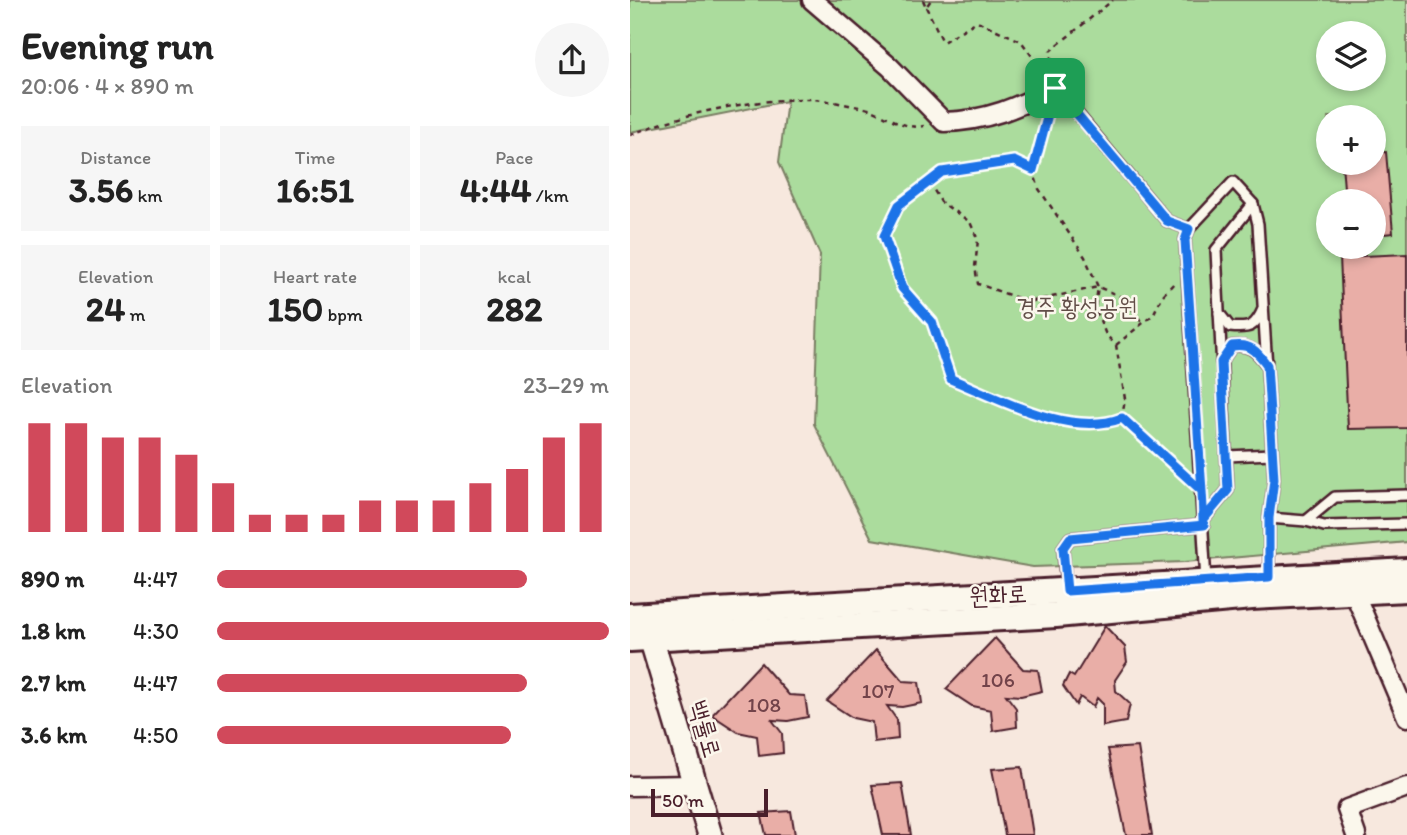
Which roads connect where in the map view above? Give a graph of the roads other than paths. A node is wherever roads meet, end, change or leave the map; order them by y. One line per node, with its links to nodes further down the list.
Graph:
1 (812, 0): 2 (street)
2 (1055, 88): 4 (lane)
3 (1254, 204): 4 (lane); 5 (lane); 6 (lane)
4 (1189, 229): 14 (lane)
5 (1264, 308): 6 (lane); 8 (lane)
6 (1219, 313): 7 (lane)
7 (1221, 362): 8 (lane); 10 (lane)
8 (1267, 365): 9 (lane)
9 (1272, 454): 10 (lane); 12 (lane)
10 (1227, 456): 14 (lane)
11 (1407, 495): 13 (lane)
12 (1269, 518): 13 (lane); 17 (lane)
13 (1306, 521): 15 (lane)
14 (1203, 523): 18 (lane); 20 (lane)
15 (1407, 524)
16 (1407, 571): 17 (main road, 원화로)
17 (1269, 577): 18 (main road, 원화로)
18 (1206, 581): 20 (main road, 원화로)
19 (1407, 589): 21 (main road, 원화로)
20 (1067, 591): 22 (main road, 원화로)
21 (1354, 592): 22 (main road, 원화로); 23 (street)
22 (639, 627): 24 (street, 백률로)
23 (1407, 717)
24 (694, 785): 25 (street); 27 (street, 백률로)
25 (630, 786)
26 (1407, 788): 28 (street)
27 (710, 835)
28 (1356, 835)

